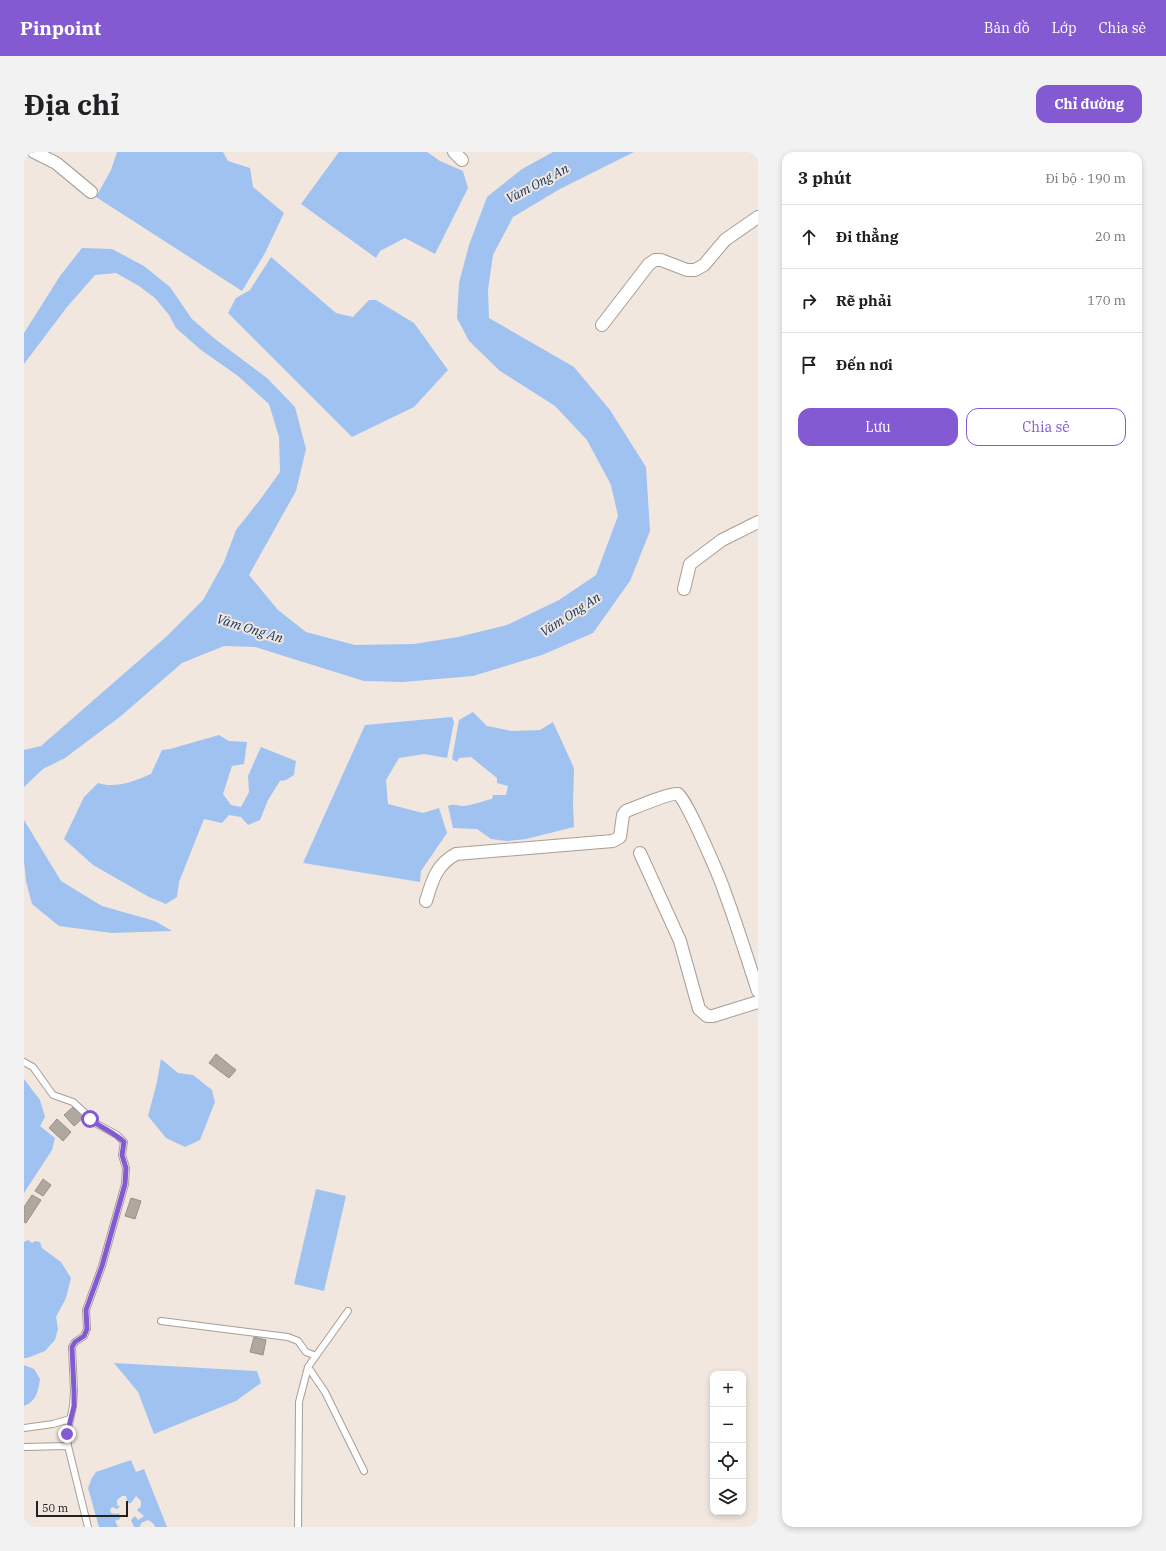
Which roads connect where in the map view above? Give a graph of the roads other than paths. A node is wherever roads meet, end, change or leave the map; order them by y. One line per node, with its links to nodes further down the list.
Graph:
1 (34, 152): 2 (street)
2 (91, 192)
3 (758, 217): 4 (street)
4 (602, 325)
5 (758, 522): 6 (street)
6 (684, 589)
7 (640, 853): 10 (street)
8 (426, 901): 9 (street)
9 (758, 991)
10 (758, 1002)
11 (24, 1062): 16 (lane)
12 (348, 1311): 14 (lane)
13 (160, 1321): 14 (lane)
14 (316, 1356): 15 (lane)
15 (308, 1367): 20 (lane); 22 (lane)
16 (70, 1419): 17 (lane); 18 (lane)
17 (24, 1428)
18 (68, 1446): 19 (lane); 21 (lane)
19 (24, 1448)
20 (364, 1471)
21 (88, 1527)
22 (298, 1527)

